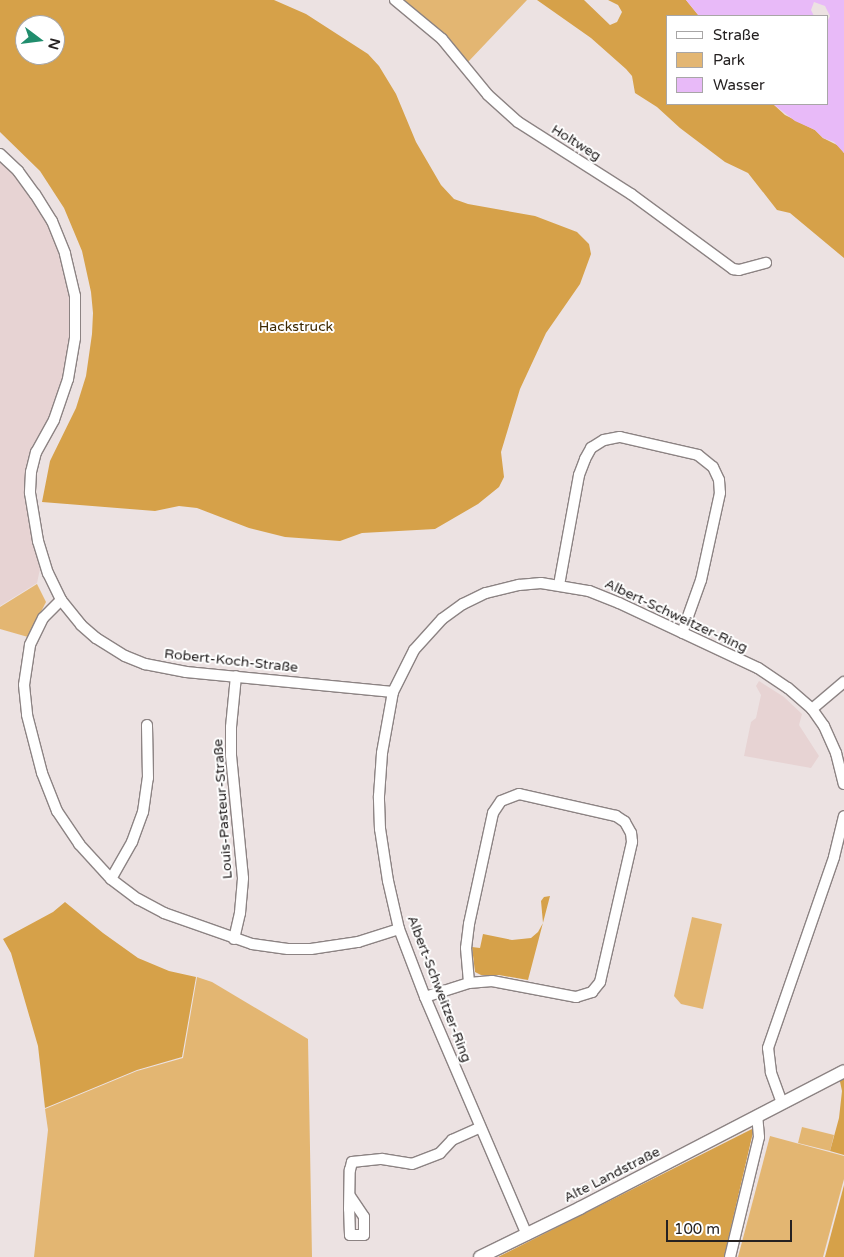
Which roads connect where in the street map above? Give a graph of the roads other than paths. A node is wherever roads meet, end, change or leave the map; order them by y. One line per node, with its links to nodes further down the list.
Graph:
1 (395, 0): 3 (street, Holtweg)
2 (0, 154): 5 (street, Robert-Koch-Straße)
3 (766, 263)
4 (559, 584): 6 (street, Albert-Schweitzer-Ring); 6 (street); 9 (street, Albert-Schweitzer-Ring)
5 (61, 600): 7 (street, Robert-Koch-Straße); 14 (street)
6 (682, 633): 10 (street, Albert-Schweitzer-Ring)
7 (236, 676): 9 (street, Robert-Koch-Straße); 16 (street, Louis-Pasteur-Straße)
8 (844, 682): 10 (street)
9 (392, 692): 15 (street, Albert-Schweitzer-Ring)
10 (812, 709): 12 (street, Albert-Schweitzer-Ring)
11 (147, 725): 14 (street)
12 (844, 784)
13 (844, 816): 20 (street)
14 (111, 879): 16 (street)
15 (399, 929): 16 (street); 18 (street, Albert-Schweitzer-Ring)
16 (234, 938)
17 (468, 983): 17 (street); 18 (street)
18 (425, 997): 22 (street, Albert-Schweitzer-Ring)
19 (844, 1071): 20 (street, Alte Landstraße)
20 (782, 1103): 21 (street, Alte Landstraße)
21 (757, 1116): 24 (street, Alte Landstraße); 26 (street)
22 (480, 1128): 23 (street); 24 (street, Albert-Schweitzer-Ring)
23 (350, 1196)
24 (527, 1235): 25 (street, Alte Landstraße)
25 (480, 1257)
26 (730, 1257)

